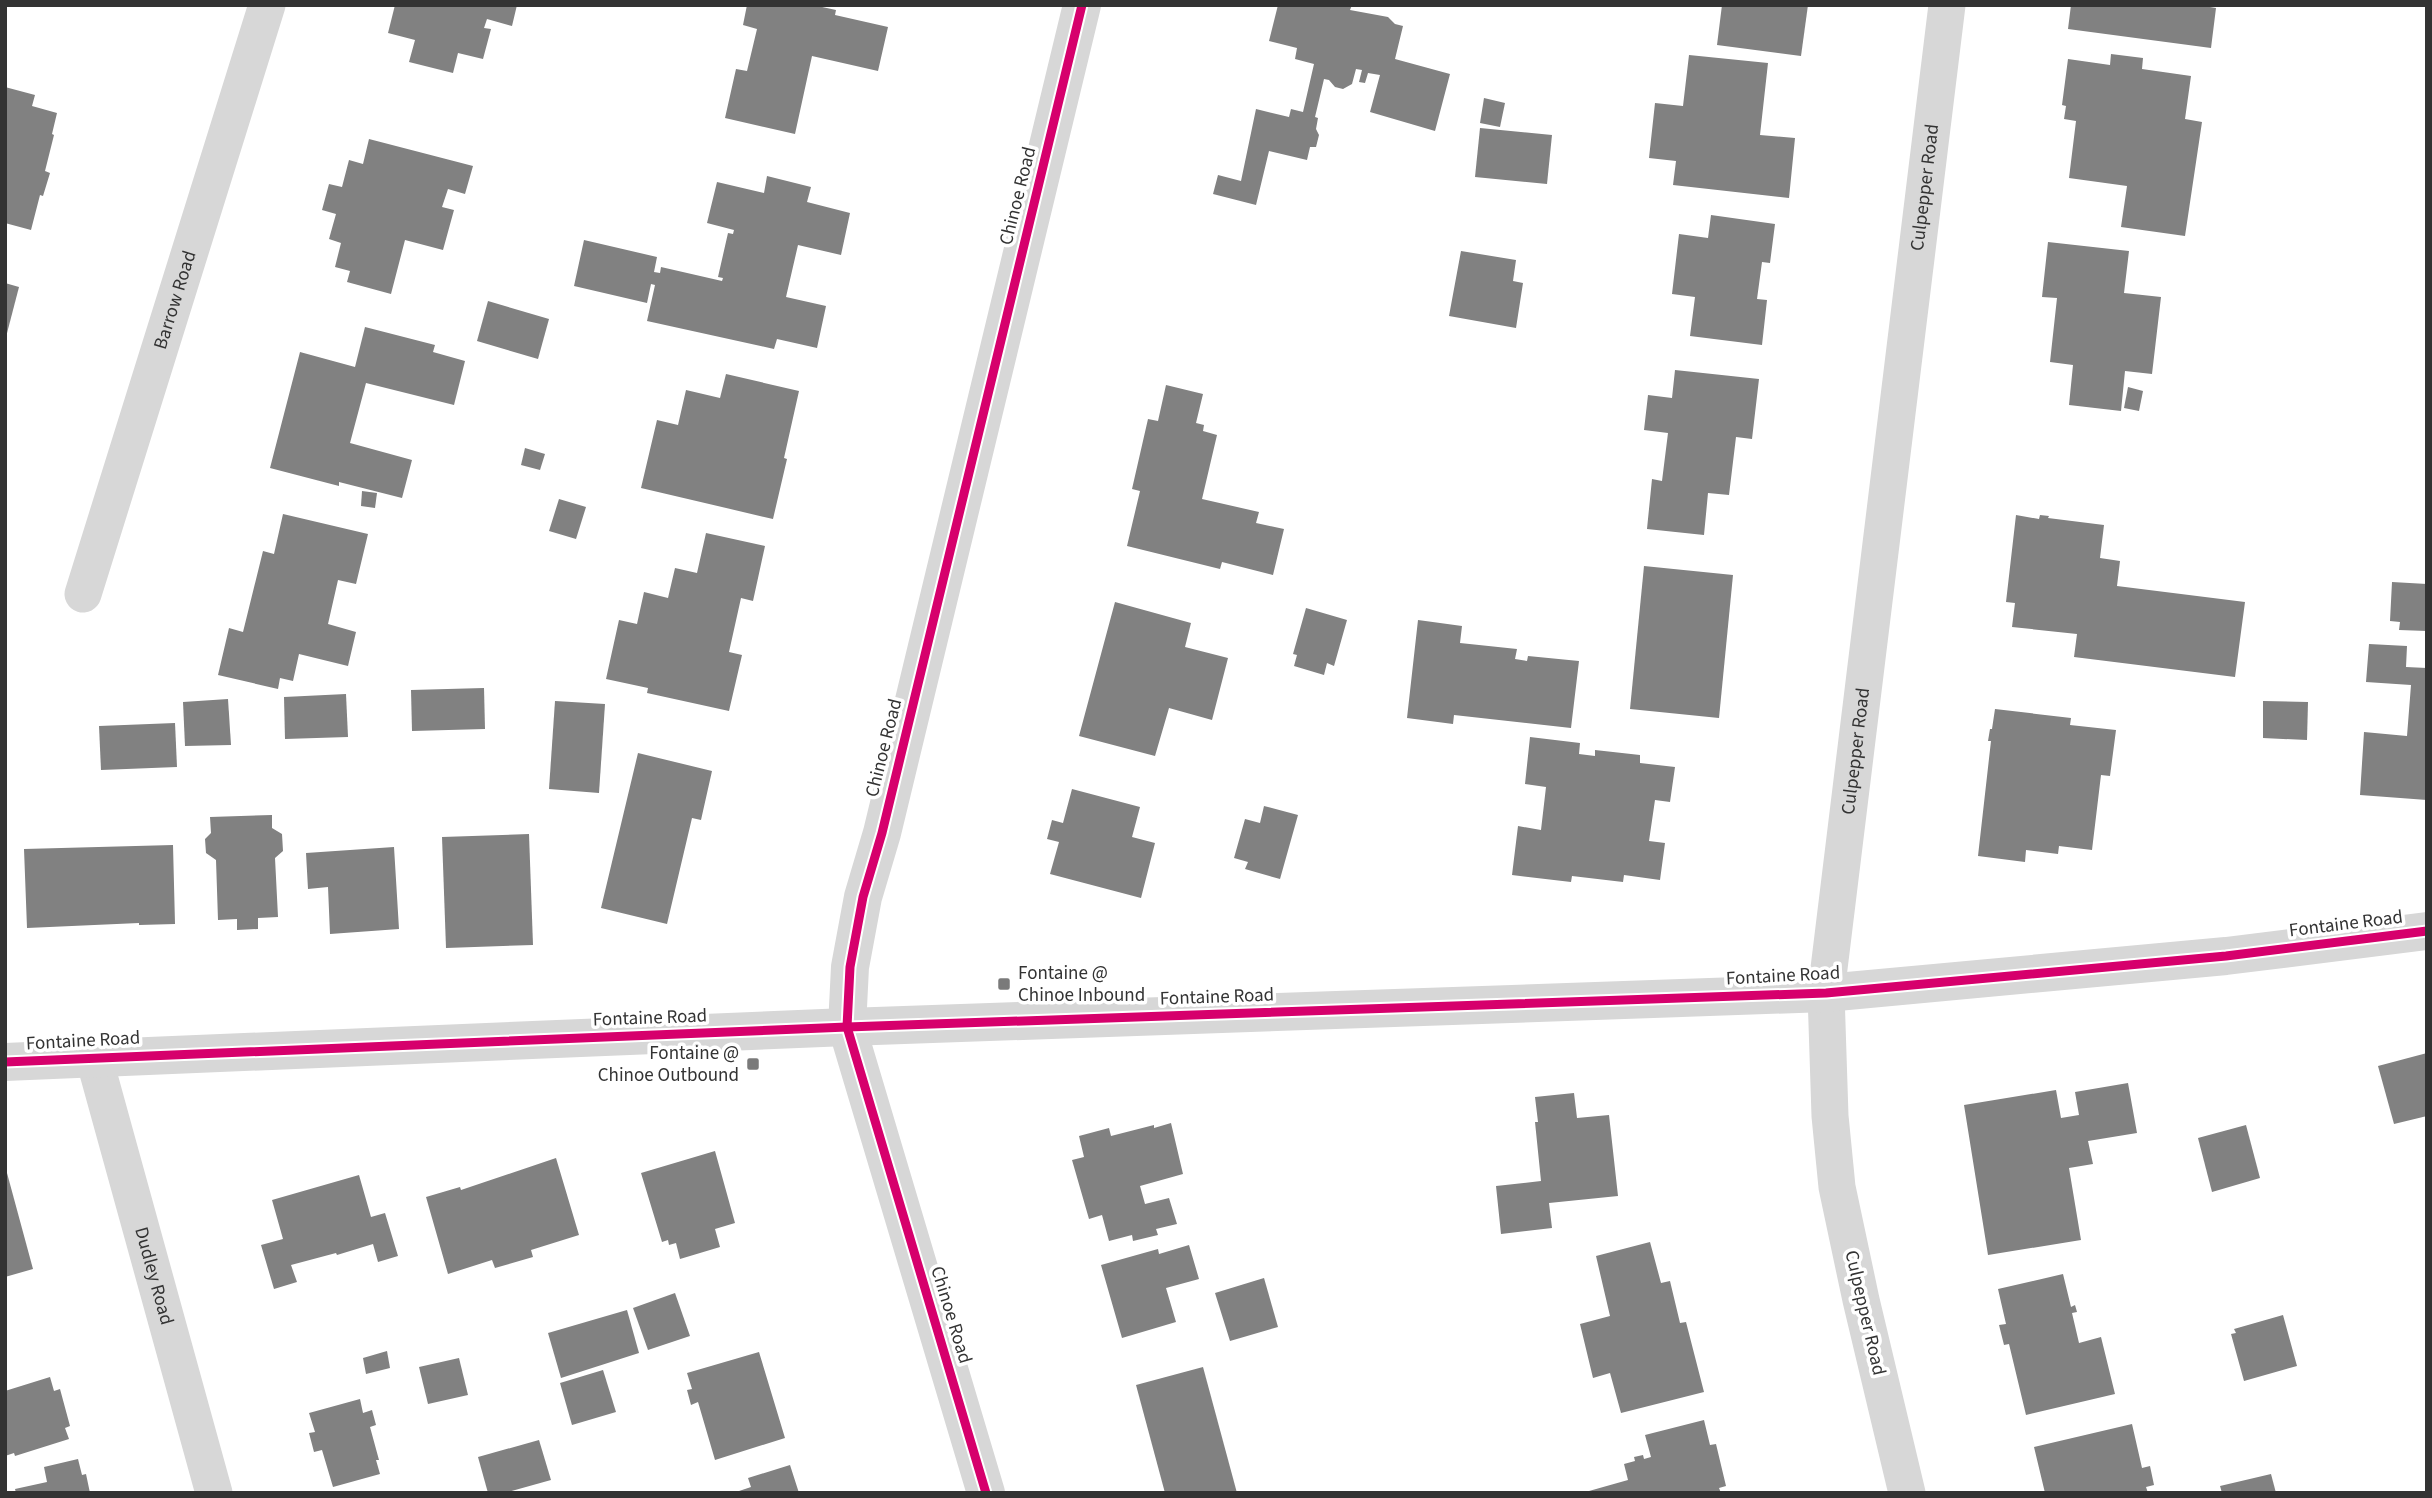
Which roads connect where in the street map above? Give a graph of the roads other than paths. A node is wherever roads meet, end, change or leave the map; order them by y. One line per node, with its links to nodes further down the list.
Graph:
1 (267, 5): 4 (street, Barrow Road)
2 (1082, 5): 7 (street, Chinoe Road)
3 (1947, 5): 6 (street, Culpepper Road)
4 (83, 594)
5 (2427, 931): 6 (street, Fontaine Road)
6 (1826, 993): 7 (street, Fontaine Road); 12 (street, Culpepper Road)
7 (847, 1027): 8 (street, Fontaine Road); 11 (street, Chinoe Road)
8 (94, 1058): 9 (street, Fontaine Road); 10 (street, Dudley Road)
9 (5, 1062)
10 (214, 1493)
11 (986, 1493)
12 (1907, 1493)

